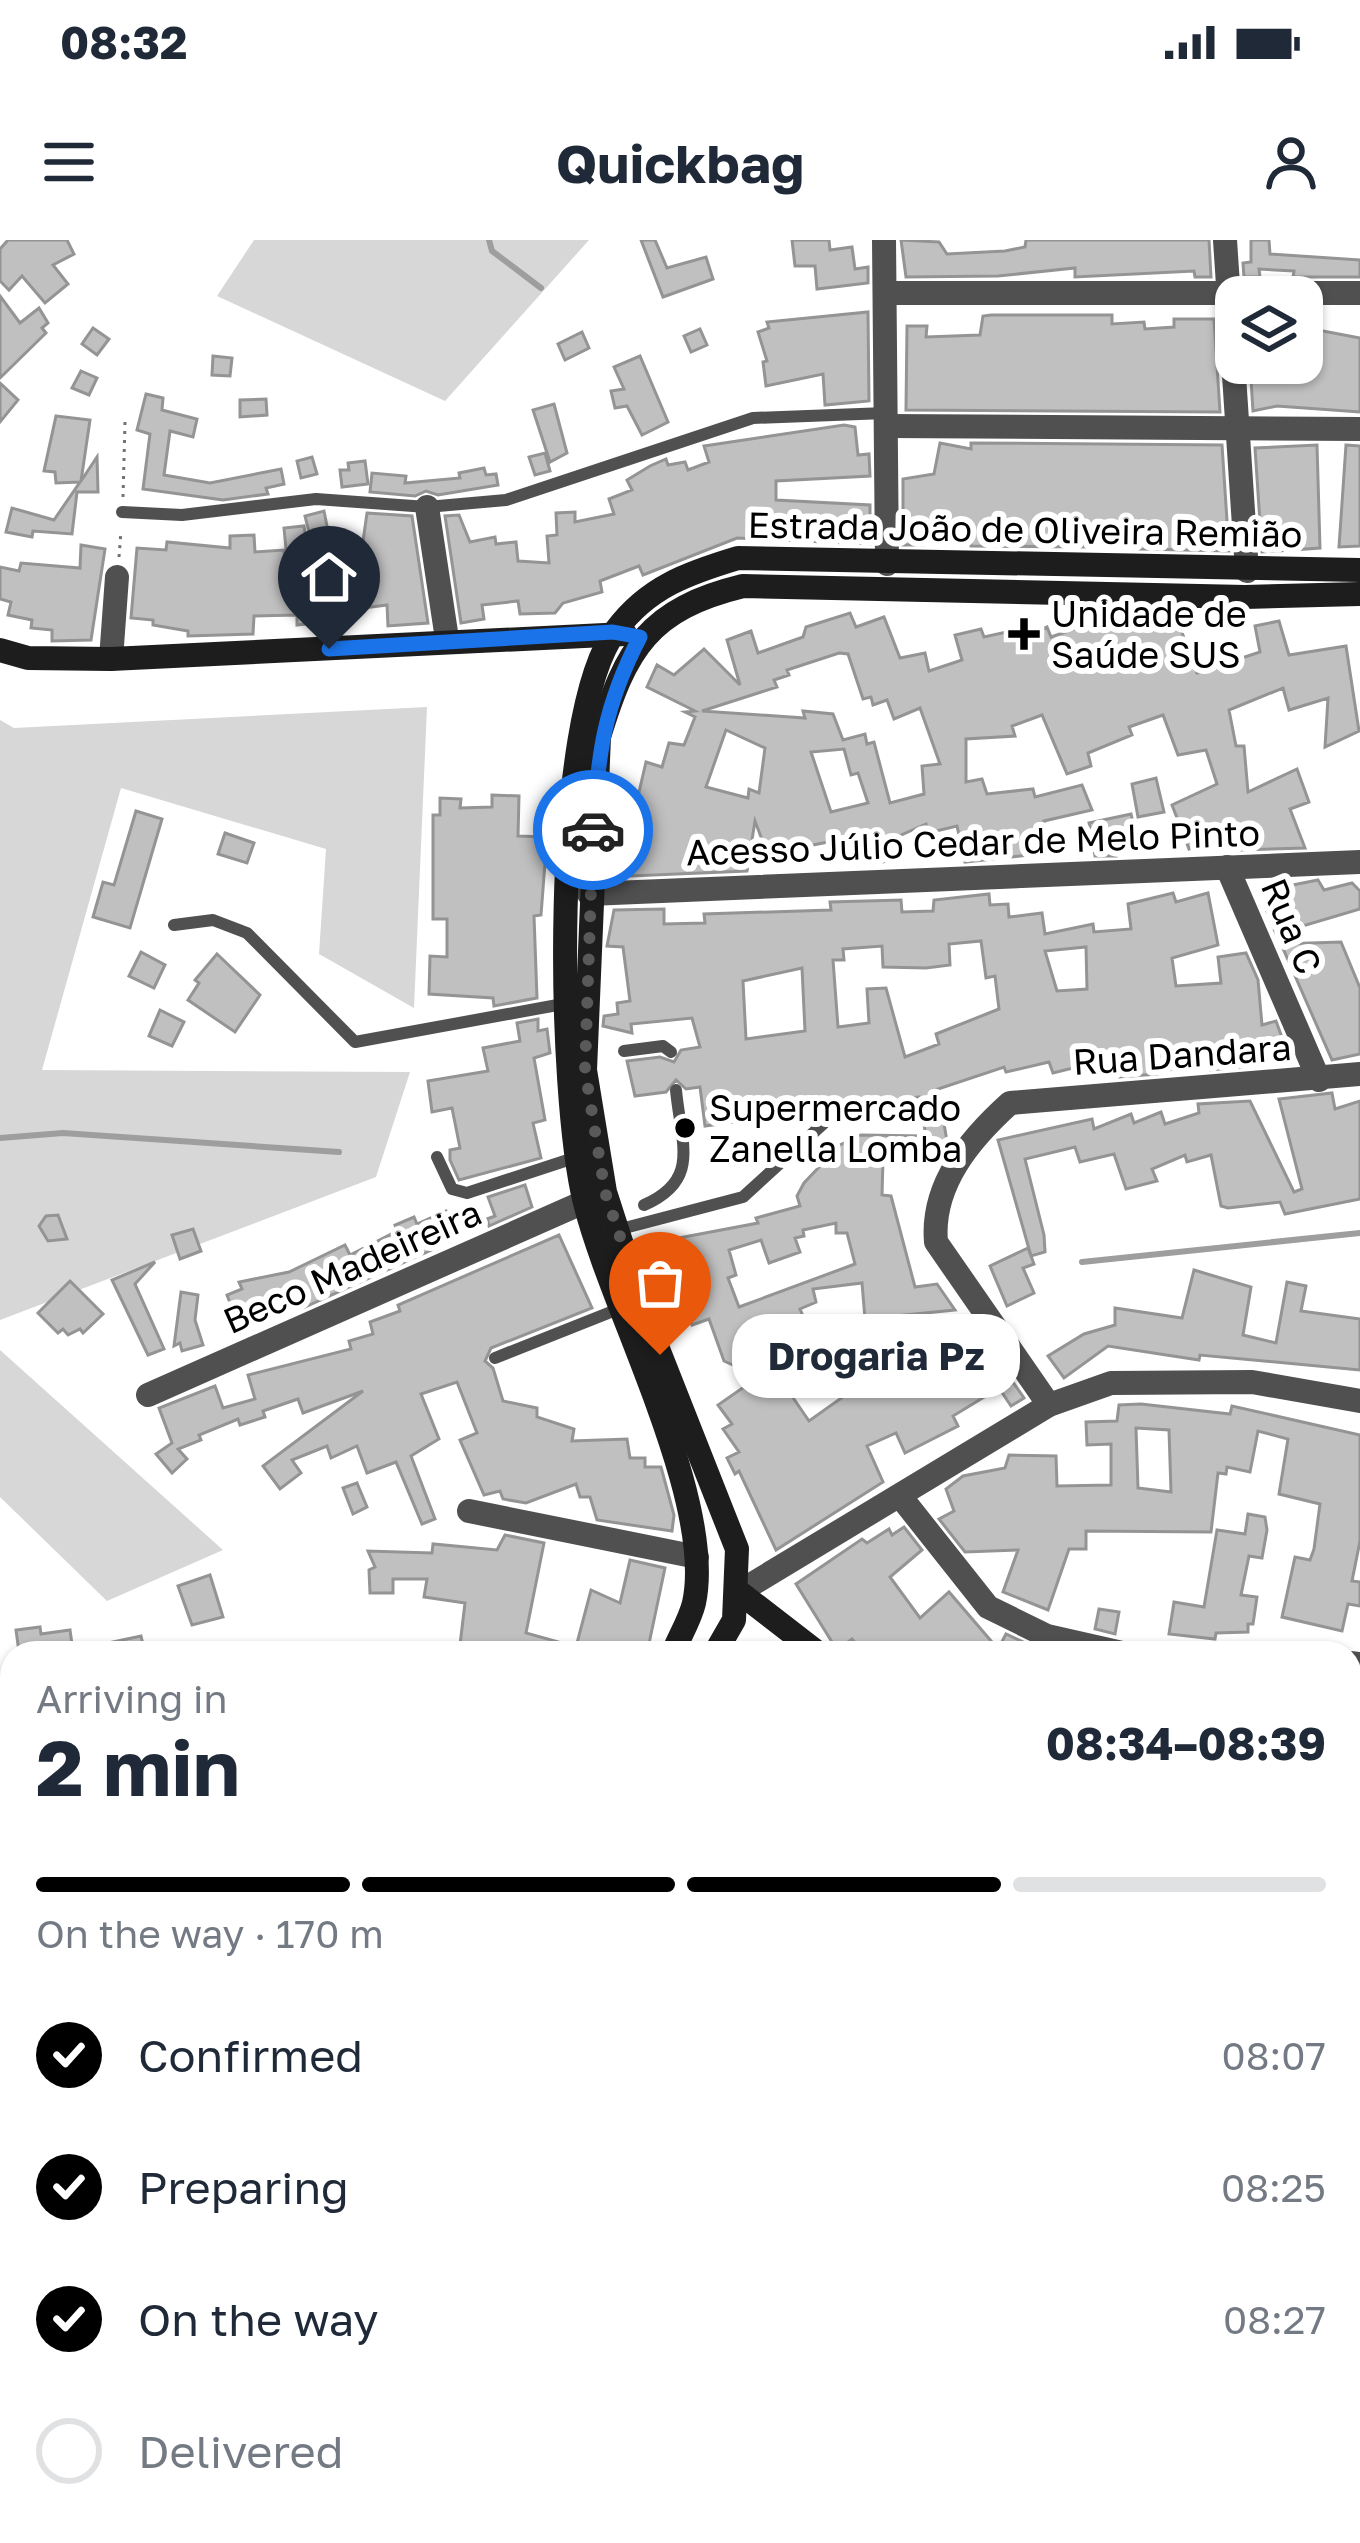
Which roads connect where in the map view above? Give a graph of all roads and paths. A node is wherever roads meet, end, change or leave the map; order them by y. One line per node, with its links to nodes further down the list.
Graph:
1 (884, 240): 4 (street)
2 (1225, 240): 3 (street)
3 (1225, 276)
4 (887, 293): 5 (street); 9 (street)
5 (1215, 293)
6 (1323, 293): 7 (street)
7 (1360, 293)
8 (1232, 384): 11 (street)
9 (888, 419): 11 (street); 12 (lane); 14 (street)
10 (1360, 429): 11 (street)
11 (1236, 430): 16 (street)
12 (427, 507): 13 (lane); 21 (street)
13 (122, 512)
14 (887, 564): 16 (main road, Estrada João de Oliveira Remião); 19 (main road, Estrada João de Oliveira Remião)
15 (1360, 570): 16 (main road, Estrada João de Oliveira Remião)
16 (1246, 571)
17 (117, 577): 23 (street)
18 (1360, 594): 20 (main road, Estrada João de Oliveira Remião)
19 (613, 632): 20 (main road); 21 (main road); 28 (main road, Estrada João de Oliveira Remião)
20 (640, 637): 26 (main road, Estrada João de Oliveira Remião)
21 (447, 639): 23 (main road)
22 (0, 650): 23 (main road)
23 (111, 658)
24 (1360, 862): 25 (street, Acesso Júlio Cedar de Melo Pinto)
25 (1227, 867): 26 (street, Acesso Júlio Cedar de Melo Pinto); 32 (street, Rua C)
26 (589, 894): 39 (main road, Estrada João de Oliveira Remião)
27 (174, 925): 28 (lane)
28 (563, 1004): 35 (main road, Estrada João de Oliveira Remião)
29 (624, 1051): 30 (lane)
30 (671, 1052)
31 (1360, 1074): 32 (street, Rua Dandara)
32 (1319, 1080): 44 (street, Rua Dandara)
33 (676, 1090): 38 (lane)
34 (824, 1123): 38 (lane)
35 (578, 1156): 36 (lane); 37 (main road, Estrada João de Oliveira Remião)
36 (436, 1157)
37 (584, 1202): 40 (main road, Estrada João de Oliveira Remião); 42 (street, Beco Madeireira)
38 (646, 1212): 39 (lane)
39 (617, 1230): 47 (main road, Estrada João de Oliveira Remião)
40 (621, 1308): 41 (lane); 48 (main road, Estrada João de Oliveira Remião)
41 (495, 1358)
42 (148, 1395)
43 (1360, 1401): 44 (street)
44 (1049, 1405): 45 (street)
45 (900, 1496): 49 (street); 55 (street)
46 (469, 1511): 48 (street)
47 (737, 1550): 48 (main road); 49 (main road, Estrada João de Oliveira Remião)
48 (697, 1557): 50 (main road, Estrada João de Oliveira Remião)
49 (739, 1592): 51 (main road, Estrada João de Oliveira Remião); 54 (main road)
50 (694, 1604): 51 (main road); 52 (main road, Estrada João de Oliveira Remião)
51 (734, 1620): 53 (main road, Estrada João de Oliveira Remião)
52 (678, 1641)
53 (722, 1641)
54 (802, 1641)
55 (1069, 1641)

